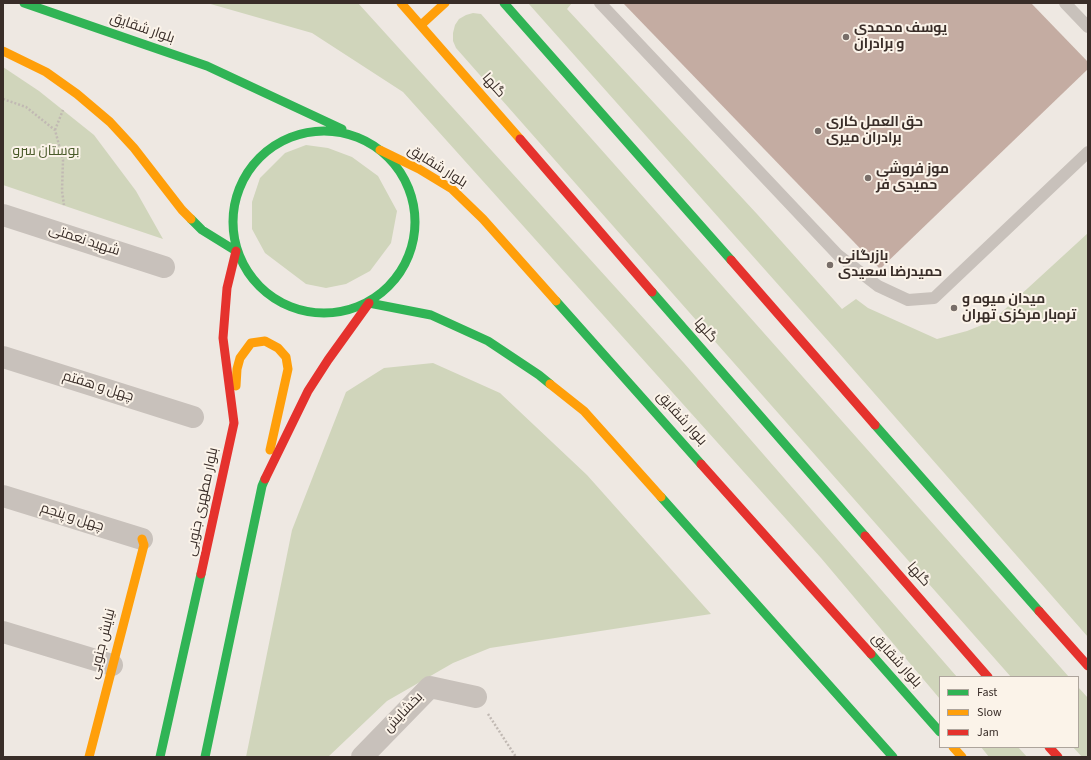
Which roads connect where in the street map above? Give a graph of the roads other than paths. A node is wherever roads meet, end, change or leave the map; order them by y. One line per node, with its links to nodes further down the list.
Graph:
1 (24, 3): 10 (main road, بلوار شقایق)
2 (401, 3): 7 (main road, گلها)
3 (445, 3): 7 (main road)
4 (504, 3): 25 (main road)
5 (600, 3): 12 (lane)
6 (1065, 3): 8 (lane)
7 (421, 25): 26 (main road, گلها)
8 (1088, 27)
9 (3, 51): 14 (main road)
10 (358, 136): 11 (main road); 14 (main road)
11 (380, 150): 16 (main road); 28 (main road, بلوار شقایق)
12 (1088, 152)
13 (3, 215): 15 (street, شهید نعمتی)
14 (236, 251): 16 (main road); 19 (main road, بلوار مطهری جنوبی)
15 (164, 267)
16 (369, 303): 20 (main road); 35 (main road)
17 (3, 357): 18 (street, چهل و هفتم)
18 (193, 417)
19 (234, 423): 20 (main road); 32 (main road, بلوار مطهری جنوبی)
20 (262, 486): 33 (main road)
21 (3, 496): 22 (street, چهل و پنجم)
22 (142, 539): 24 (main road, نیایش جنوبی)
23 (3, 632): 24 (street)
24 (112, 665): 31 (main road, نیایش جنوبی)
25 (1088, 666)
26 (987, 676)
27 (476, 698): 34 (street, بخشایش)
28 (939, 731)
29 (954, 748): 36 (main road)
30 (1050, 748): 37 (main road)
31 (89, 757)
32 (160, 757)
33 (205, 757)
34 (362, 757)
35 (893, 757)
36 (962, 757)
37 (1058, 757)

